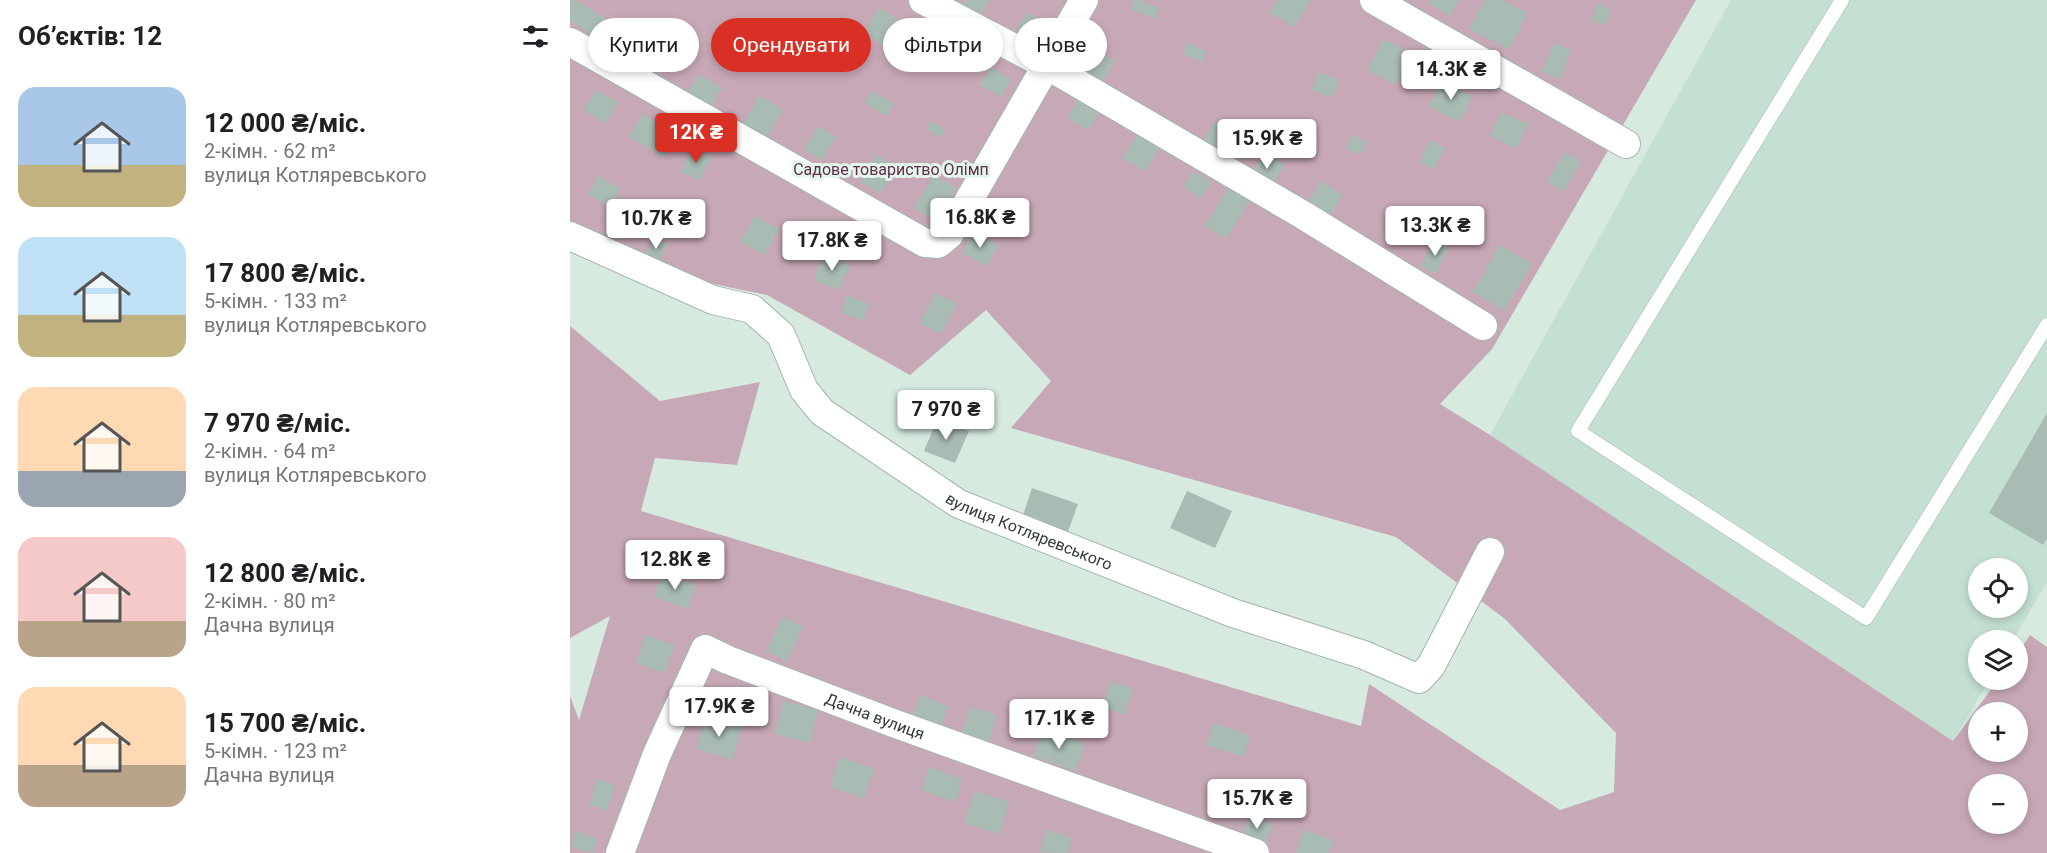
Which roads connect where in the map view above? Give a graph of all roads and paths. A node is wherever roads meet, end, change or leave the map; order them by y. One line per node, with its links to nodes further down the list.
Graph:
1 (923, 0): 7 (street)
2 (1084, 0): 5 (street)
3 (1374, 0): 10 (street)
4 (1842, 0): 12 (lane)
5 (1074, 18)
6 (570, 42): 8 (street)
7 (1015, 49)
8 (1044, 72)
9 (1058, 72): 13 (street)
10 (1626, 144)
11 (570, 236): 14 (street, вулиця Котляревського)
12 (2047, 325)
13 (1483, 326)
14 (1490, 552)
15 (620, 853): 16 (street, Дачна вулиця)
16 (1255, 853)

